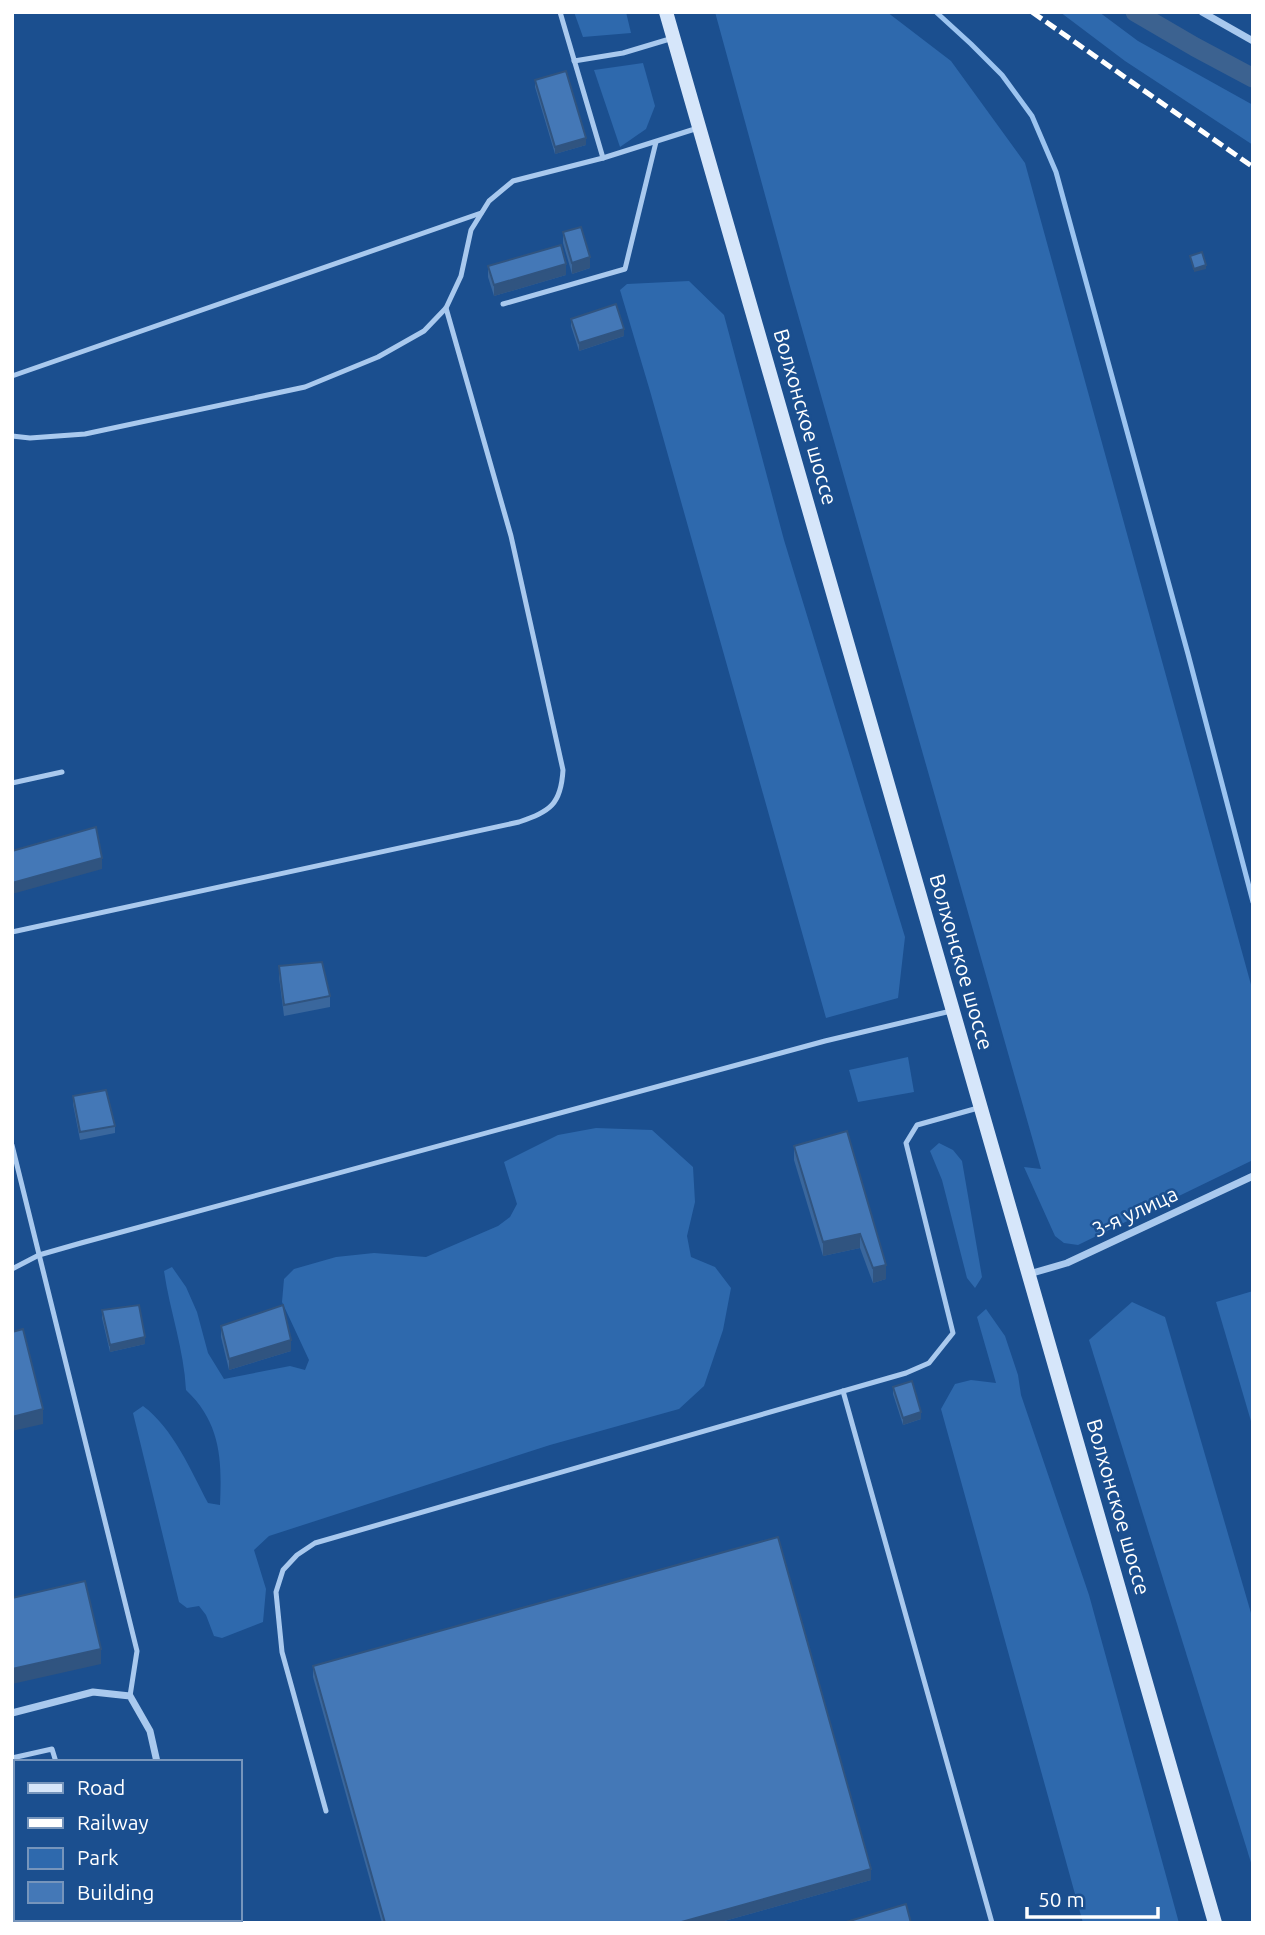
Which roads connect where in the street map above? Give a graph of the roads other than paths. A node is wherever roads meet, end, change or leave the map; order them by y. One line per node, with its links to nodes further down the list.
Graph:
1 (560, 12): 6 (lane)
2 (666, 12): 4 (main road, Волхонское шоссе)
3 (1202, 12): 5 (street)
4 (674, 38): 6 (lane); 7 (main road, Волхонское шоссе)
5 (1253, 41)
6 (574, 61): 9 (lane)
7 (699, 127): 8 (lane); 18 (main road, Волхонское шоссе)
8 (656, 142): 9 (lane); 11 (lane)
9 (603, 158): 10 (lane)
10 (481, 213): 12 (lane); 13 (lane)
11 (503, 304)
12 (446, 308): 14 (lane); 17 (lane)
13 (12, 376)
14 (12, 436)
15 (62, 772): 16 (lane)
16 (12, 783)
17 (12, 932)
18 (954, 1011): 19 (main road, Волхонское шоссе); 22 (lane)
19 (981, 1107): 24 (main road, Волхонское шоссе); 25 (lane)
20 (12, 1144): 22 (lane)
21 (1253, 1176): 24 (street, 3-я улица)
22 (39, 1255): 23 (lane); 26 (lane)
23 (12, 1269)
24 (1029, 1274): 33 (main road, Волхонское шоссе)
25 (843, 1391): 31 (lane); 32 (lane)
26 (130, 1696): 27 (street); 30 (street)
27 (12, 1713)
28 (12, 1758): 29 (lane)
29 (55, 1760)
30 (157, 1760)
31 (326, 1811)
32 (992, 1923)
33 (1215, 1923)

